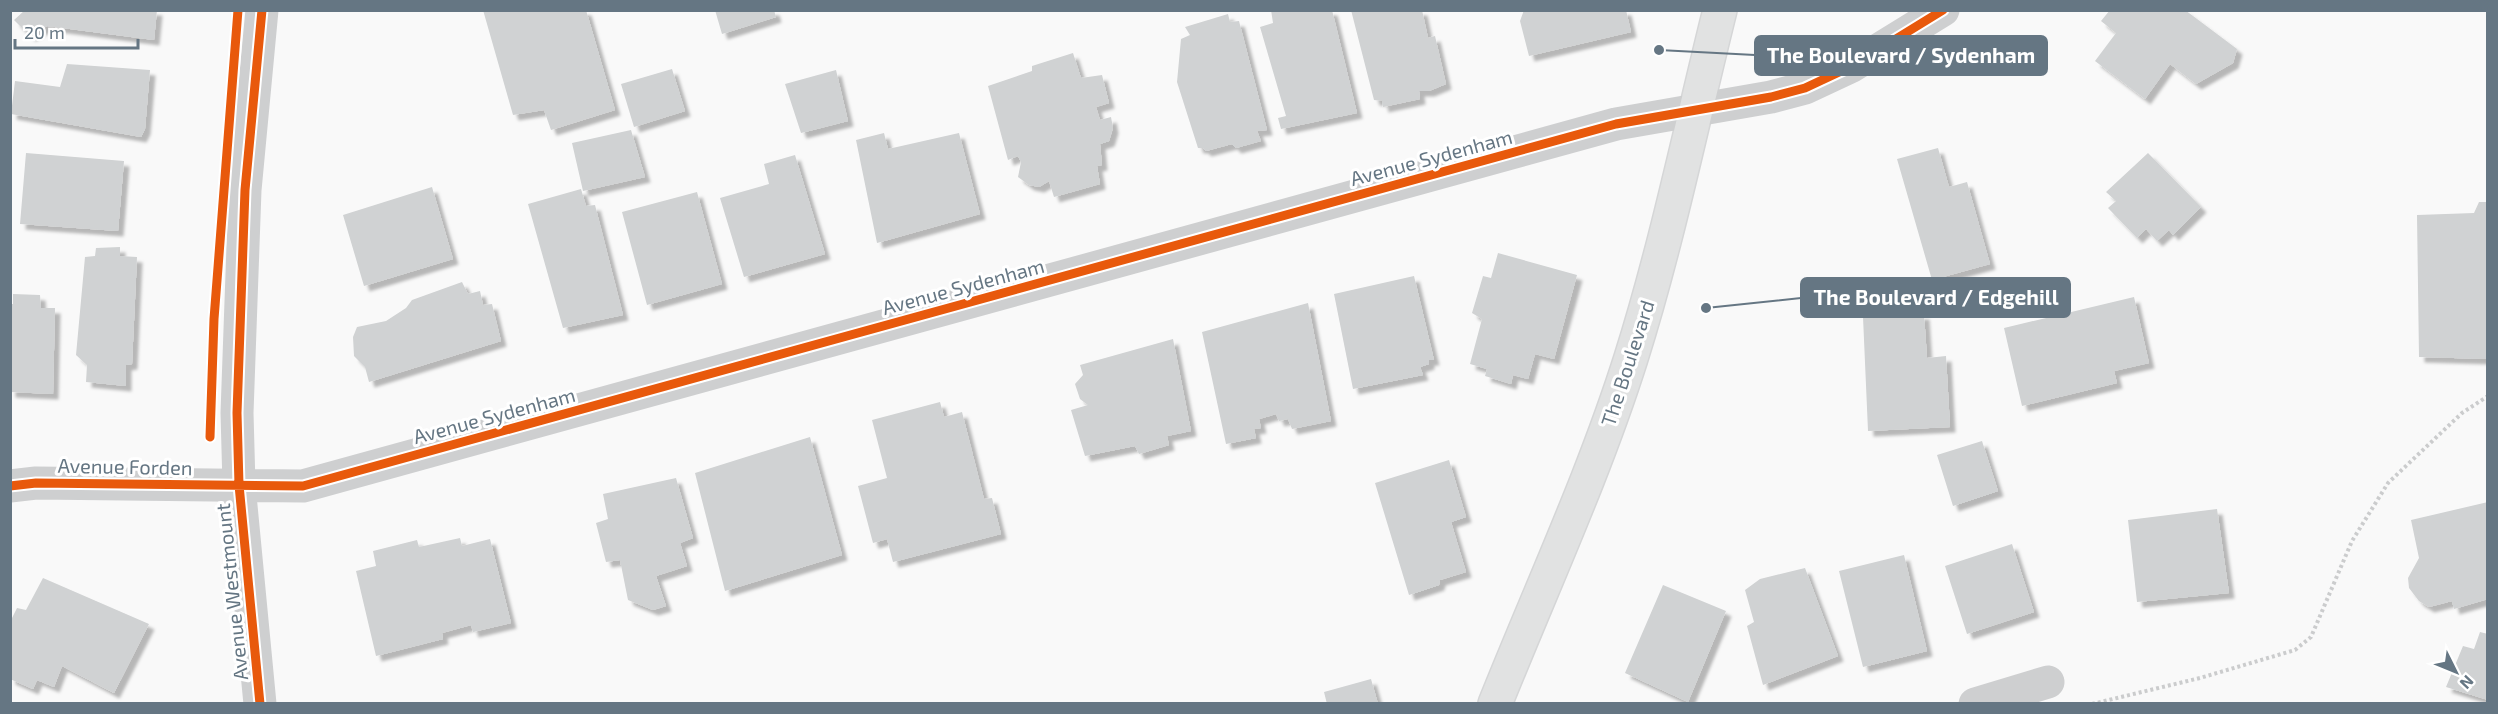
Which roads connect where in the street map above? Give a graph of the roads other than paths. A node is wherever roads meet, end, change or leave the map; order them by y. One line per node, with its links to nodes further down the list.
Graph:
1 (262, 10): 5 (street, Avenue Westmount)
2 (1719, 10): 4 (main road, The Boulevard)
3 (1943, 10): 4 (street, Avenue Sydenham)
4 (1696, 111): 5 (street, Avenue Sydenham); 9 (main road, The Boulevard)
5 (238, 485): 6 (street, Avenue Forden); 8 (street, Avenue Westmount)
6 (10, 486)
7 (2048, 682): 10 (street)
8 (260, 704)
9 (1495, 704)
10 (1975, 704)

